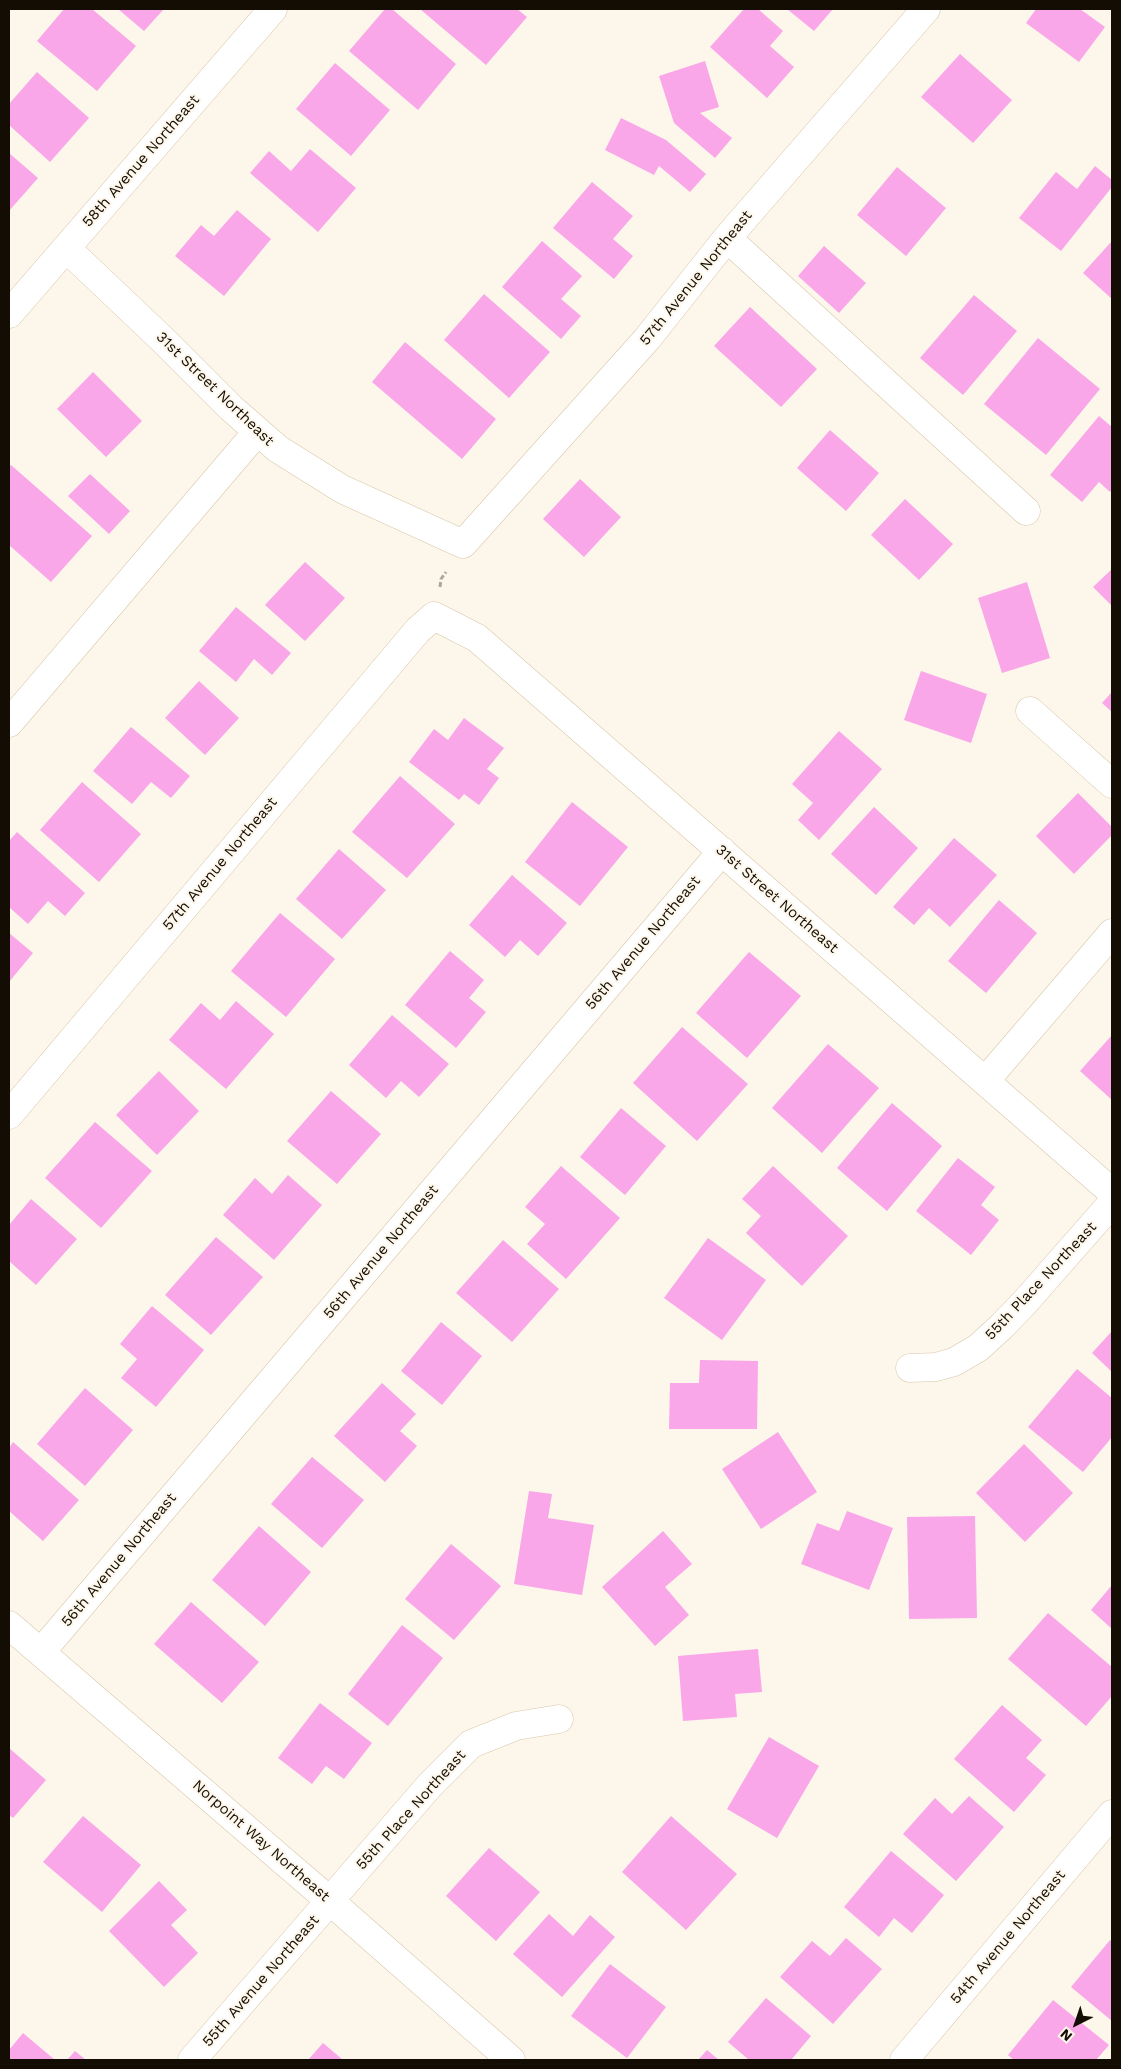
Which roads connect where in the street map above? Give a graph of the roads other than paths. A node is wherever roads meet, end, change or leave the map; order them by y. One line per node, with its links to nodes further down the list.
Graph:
1 (273, 9): 4 (street, 58th Avenue Northeast)
2 (926, 9): 3 (street, 57th Avenue Northeast)
3 (727, 238): 7 (street); 8 (street, 57th Avenue Northeast)
4 (66, 248): 5 (street, 58th Avenue Northeast); 6 (street, 31st Street Northeast)
5 (9, 314)
6 (257, 432): 8 (street, 31st Street Northeast); 11 (street)
7 (1026, 512)
8 (463, 544)
9 (434, 616): 13 (street, 31st Street Northeast); 16 (street, 57th Avenue Northeast)
10 (1030, 710): 12 (street)
11 (9, 724)
12 (1112, 784)
13 (722, 851): 15 (street, 31st Street Northeast); 21 (street, 56th Avenue Northeast)
14 (1112, 933): 15 (street)
15 (986, 1080): 17 (street, 31st Street Northeast)
16 (9, 1115)
17 (1112, 1192)
18 (1112, 1203): 19 (street, 55th Place Northeast)
19 (910, 1368)
20 (9, 1625): 21 (street, Norpoint Way Northeast)
21 (41, 1652): 24 (street, Norpoint Way Northeast)
22 (559, 1719): 24 (street, 55th Place Northeast)
23 (1112, 1814): 27 (street, 54th Avenue Northeast)
24 (330, 1901): 25 (street, 55th Avenue Northeast); 26 (street, Norpoint Way Northeast)
25 (192, 2060)
26 (511, 2060)
27 (904, 2060)

